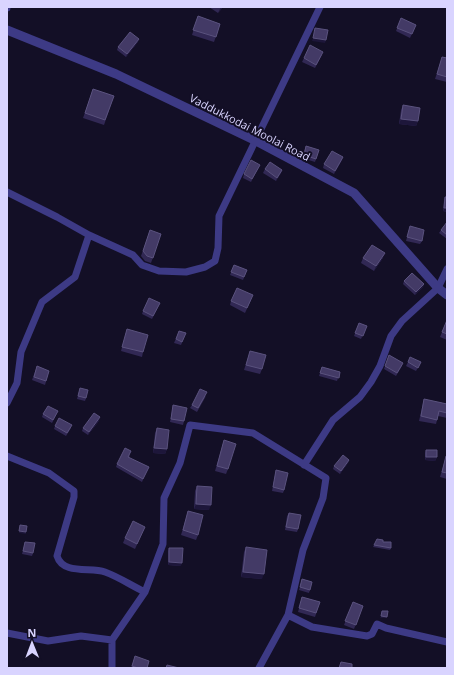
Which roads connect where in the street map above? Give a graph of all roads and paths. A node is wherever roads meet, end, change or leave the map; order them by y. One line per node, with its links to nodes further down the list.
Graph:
1 (320, 7): 3 (street)
2 (7, 30): 3 (street, Vaddukkodai Moolai Road)
3 (254, 140): 5 (street); 7 (street, Vaddukkodai Moolai Road)
4 (7, 192): 5 (street)
5 (89, 235): 9 (street)
6 (447, 269): 7 (street)
7 (438, 288): 8 (street, Vaddukkodai Moolai Road); 11 (street)
8 (447, 295)
9 (7, 403)
10 (7, 456): 12 (street)
11 (304, 465): 12 (street); 13 (street)
12 (145, 592): 15 (street)
13 (288, 615): 16 (street); 18 (street)
14 (7, 633): 15 (street)
15 (112, 640): 17 (street)
16 (447, 642)
17 (112, 668)
18 (260, 668)

